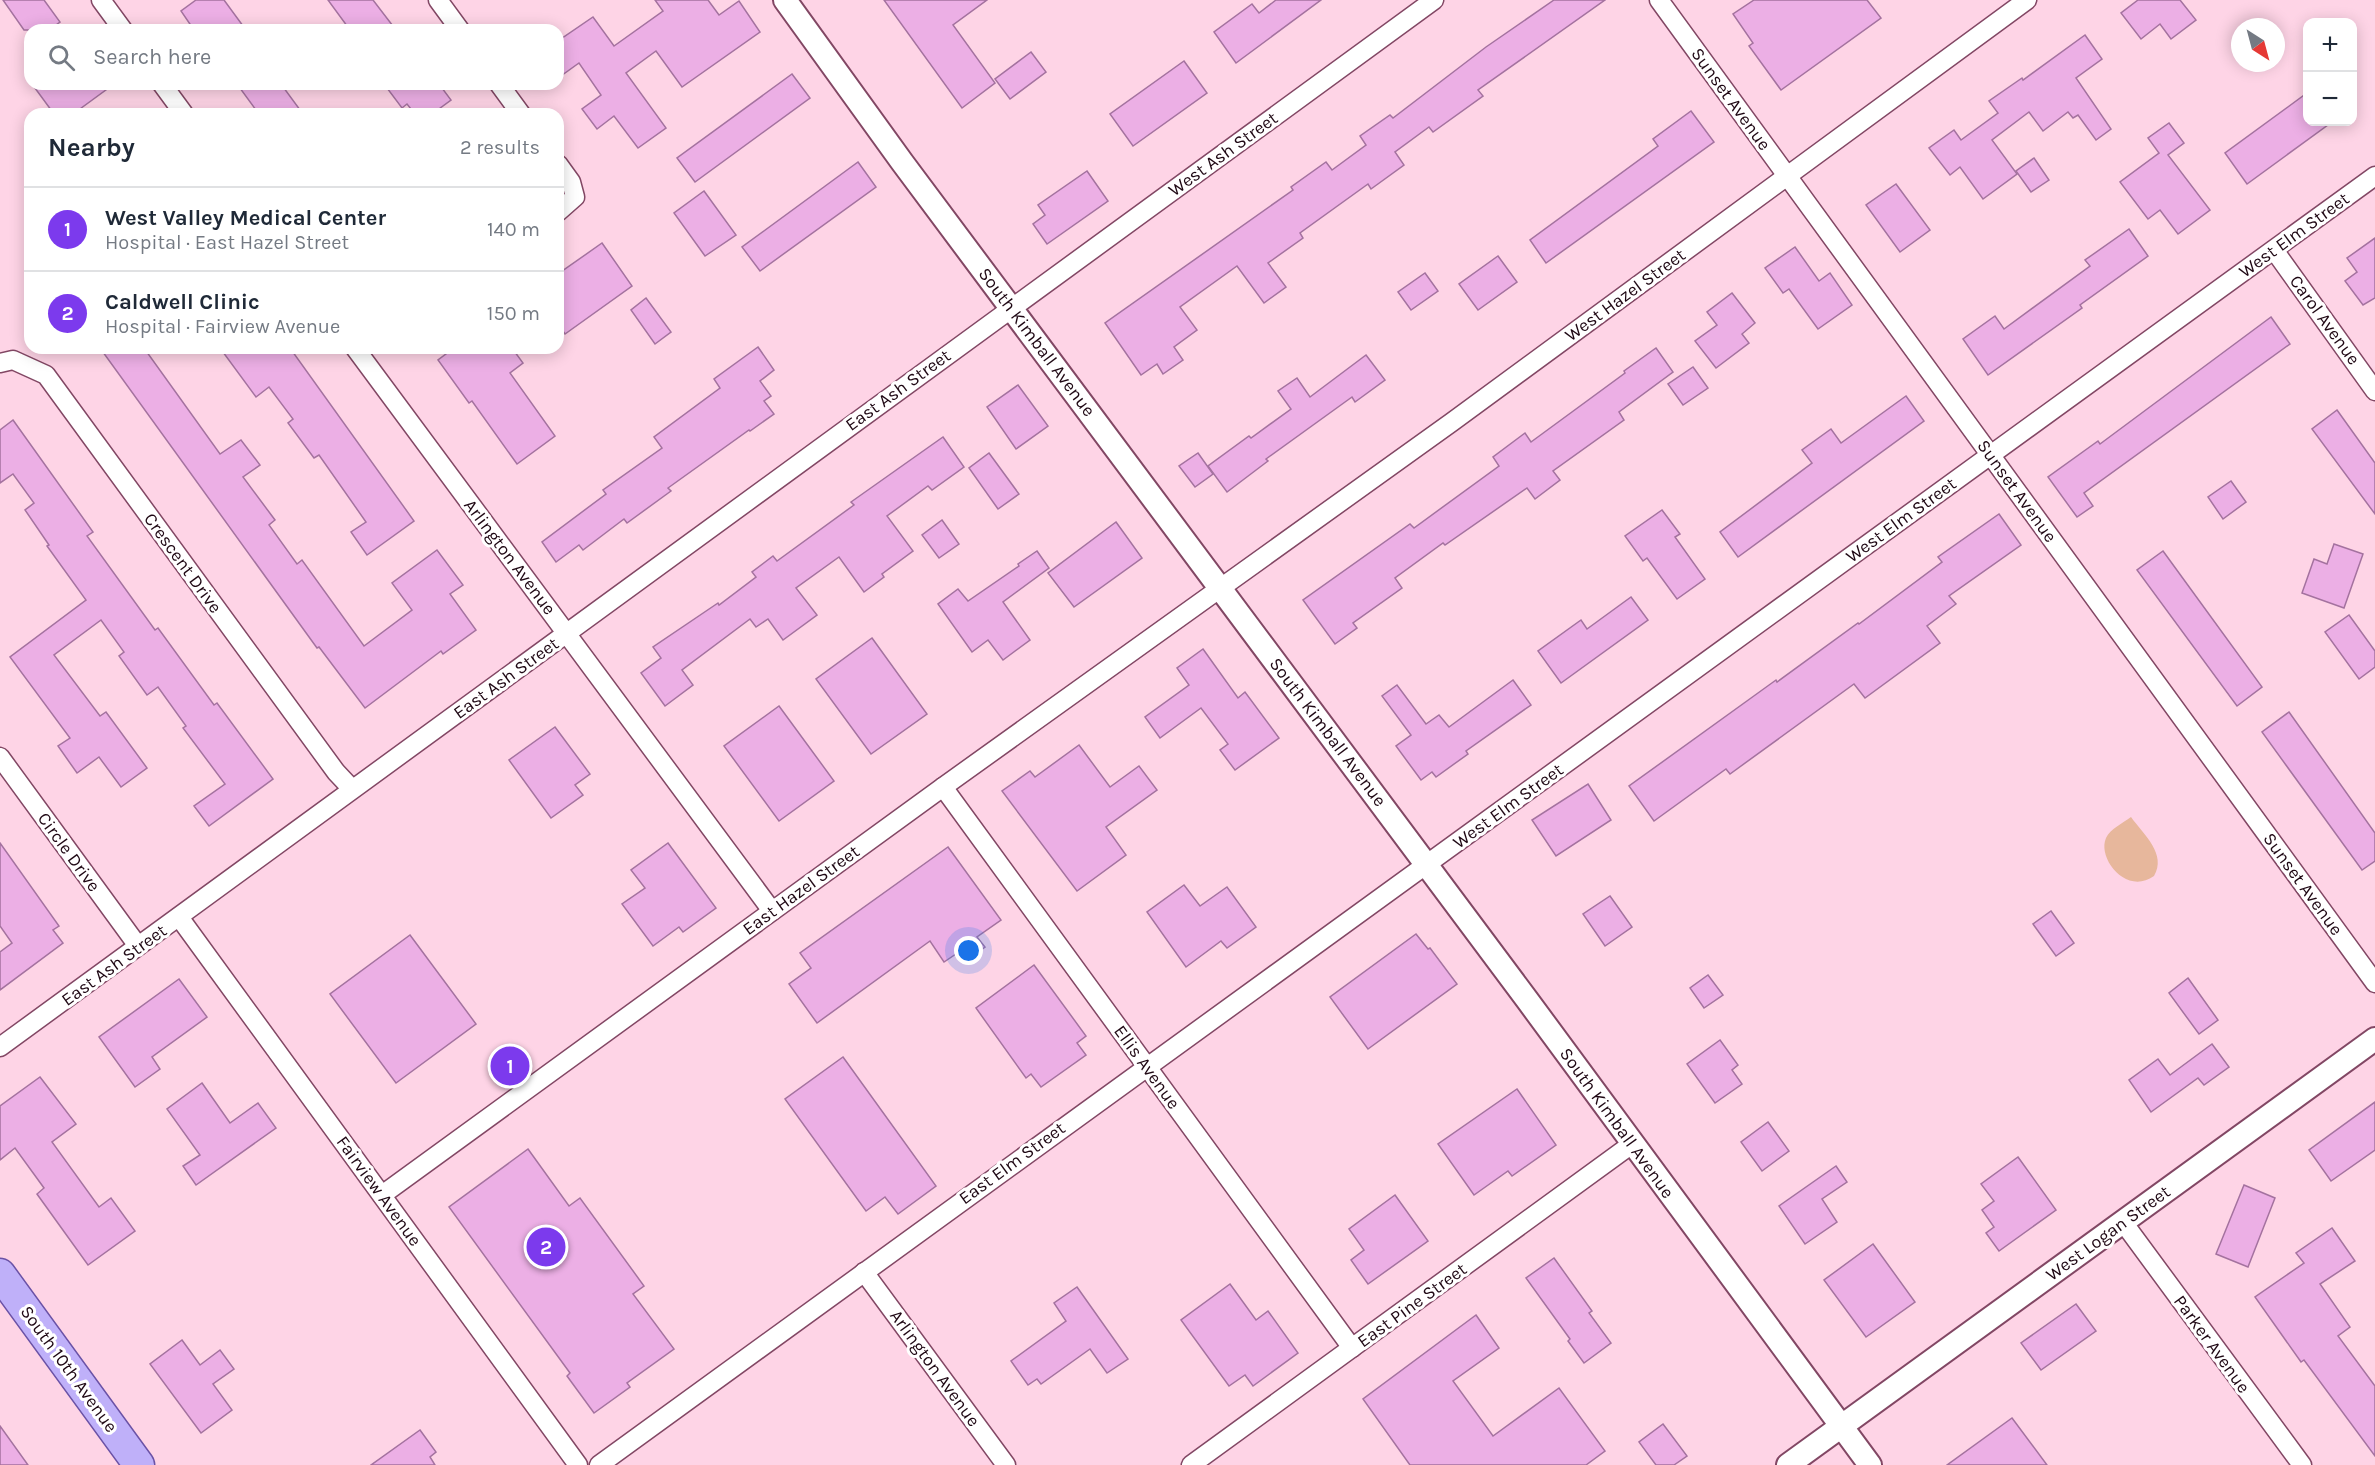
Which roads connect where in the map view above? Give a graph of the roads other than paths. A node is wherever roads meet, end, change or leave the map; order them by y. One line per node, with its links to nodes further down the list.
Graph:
1 (101, 0): 7 (street)
2 (438, 0): 8 (street)
3 (785, 0): 18 (street, South Kimball Avenue)
4 (1434, 0): 18 (street, West Ash Street)
5 (1659, 0): 14 (street, Sunset Avenue)
6 (2027, 0): 14 (street, West Hazel Street)
7 (119, 24)
8 (456, 24)
9 (166, 90): 11 (street)
10 (503, 90): 12 (street)
11 (180, 108)
12 (517, 108)
13 (564, 172): 16 (street)
14 (1787, 176): 22 (street, Sunset Avenue); 23 (street, West Hazel Street)
15 (2375, 176): 17 (street, West Elm Street)
16 (564, 207)
17 (2274, 250): 21 (street, Carol Avenue); 22 (street, West Elm Street)
18 (1011, 307): 23 (street, South Kimball Avenue); 24 (street, East Ash Street)
19 (365, 354): 24 (street, Arlington Avenue)
20 (0, 363): 27 (street, Crescent Drive)
21 (2375, 390)
22 (1991, 455): 28 (street, West Elm Street); 32 (street, Sunset Avenue)
23 (1221, 587): 26 (street, East Hazel Street); 28 (street, South Kimball Avenue)
24 (567, 633): 27 (street, East Ash Street); 29 (street, Arlington Avenue)
25 (0, 757): 31 (street, Circle Drive)
26 (943, 787): 29 (street, East Hazel Street); 35 (street, Ellis Avenue)
27 (352, 789): 30 (street, East Ash Street)
28 (1427, 865): 35 (street, East Elm Street); 36 (street, South Kimball Avenue)
29 (772, 910): 37 (street, East Hazel Street)
30 (179, 917): 31 (street, East Ash Street); 37 (street, Fairview Avenue)
31 (138, 946): 34 (street, East Ash Street)
32 (2375, 983)
33 (2375, 1039): 38 (street, West Logan Street)
34 (0, 1047)
35 (1146, 1065): 39 (street, East Elm Street); 41 (street, Ellis Avenue)
36 (1632, 1144): 41 (street, East Pine Street); 42 (street, South Kimball Avenue)
37 (382, 1195): 44 (street, Fairview Avenue)
38 (2123, 1222): 42 (street, West Logan Street); 50 (street, Parker Avenue)
39 (864, 1272): 45 (street, East Elm Street); 46 (street, Arlington Avenue)
40 (0, 1274): 43 (main road, South 10th Avenue)
41 (1352, 1348): 47 (street, East Pine Street)
42 (1841, 1426): 48 (street, West Logan Street); 49 (street, South Kimball Avenue)
43 (139, 1465)
44 (578, 1465)
45 (599, 1465)
46 (1006, 1465)
47 (1191, 1465)
48 (1788, 1465)
49 (1870, 1465)
50 (2302, 1465)

